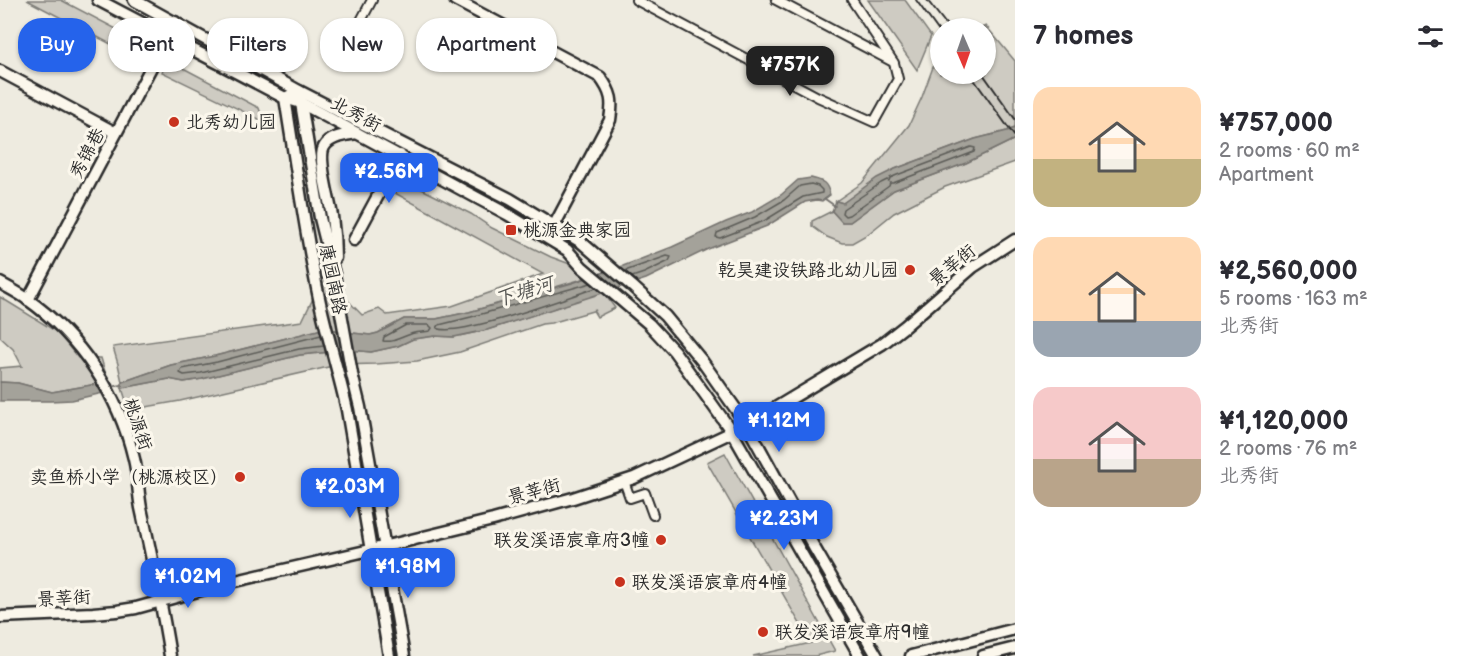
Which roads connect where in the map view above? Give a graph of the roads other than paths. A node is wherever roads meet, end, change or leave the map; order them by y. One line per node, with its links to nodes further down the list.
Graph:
1 (98, 0): 8 (main road, 北秀街)
2 (134, 0): 9 (main road, 北秀街)
3 (372, 0): 10 (street)
4 (455, 0): 22 (main road)
5 (636, 0): 13 (street)
6 (776, 0): 13 (street)
7 (852, 0): 13 (street)
8 (132, 18)
9 (168, 18)
10 (362, 18)
11 (195, 33): 16 (main road, 北秀街)
12 (195, 51): 17 (main road, 北秀街)
13 (894, 63)
14 (0, 71): 19 (main road)
15 (148, 72): 19 (main road, 秀锦巷)
16 (299, 91): 17 (main road); 18 (main road, 康园南路); 22 (main road, 北秀街)
17 (285, 98): 18 (main road, 北秀街); 33 (main road, 康园南路)
18 (301, 103): 20 (main road, 北秀街); 25 (main road, 康园南路)
19 (116, 133): 27 (main road, 秀锦巷)
20 (357, 133): 21 (main road, 北秀街); 25 (main road)
21 (400, 155): 23 (main road); 29 (main road, 北秀街)
22 (554, 226): 28 (main road, 北秀街)
23 (354, 240)
24 (1015, 240): 28 (main road, 景莘街)
25 (334, 274): 32 (main road, 康园南路)
26 (0, 283): 27 (main road, 桃源街)
27 (28, 300): 34 (main road, 桃源街)
28 (747, 425): 29 (main road, 景莘街); 42 (main road)
29 (732, 432): 30 (main road, 景莘街); 41 (main road)
30 (624, 481): 31 (street); 32 (main road, 景莘街)
31 (652, 515)
32 (383, 547): 33 (main road, 景莘街); 40 (main road, 康园南路)
33 (370, 550): 34 (main road, 景莘街); 39 (main road, 康园南路)
34 (162, 601): 35 (main road, 景莘街); 38 (main road, 桃源街)
35 (0, 617)
36 (1015, 629): 43 (main road)
37 (1015, 648): 44 (main road)
38 (170, 656)
39 (388, 656)
40 (404, 656)
41 (860, 656)
42 (877, 656)
43 (911, 656)
44 (983, 656)

